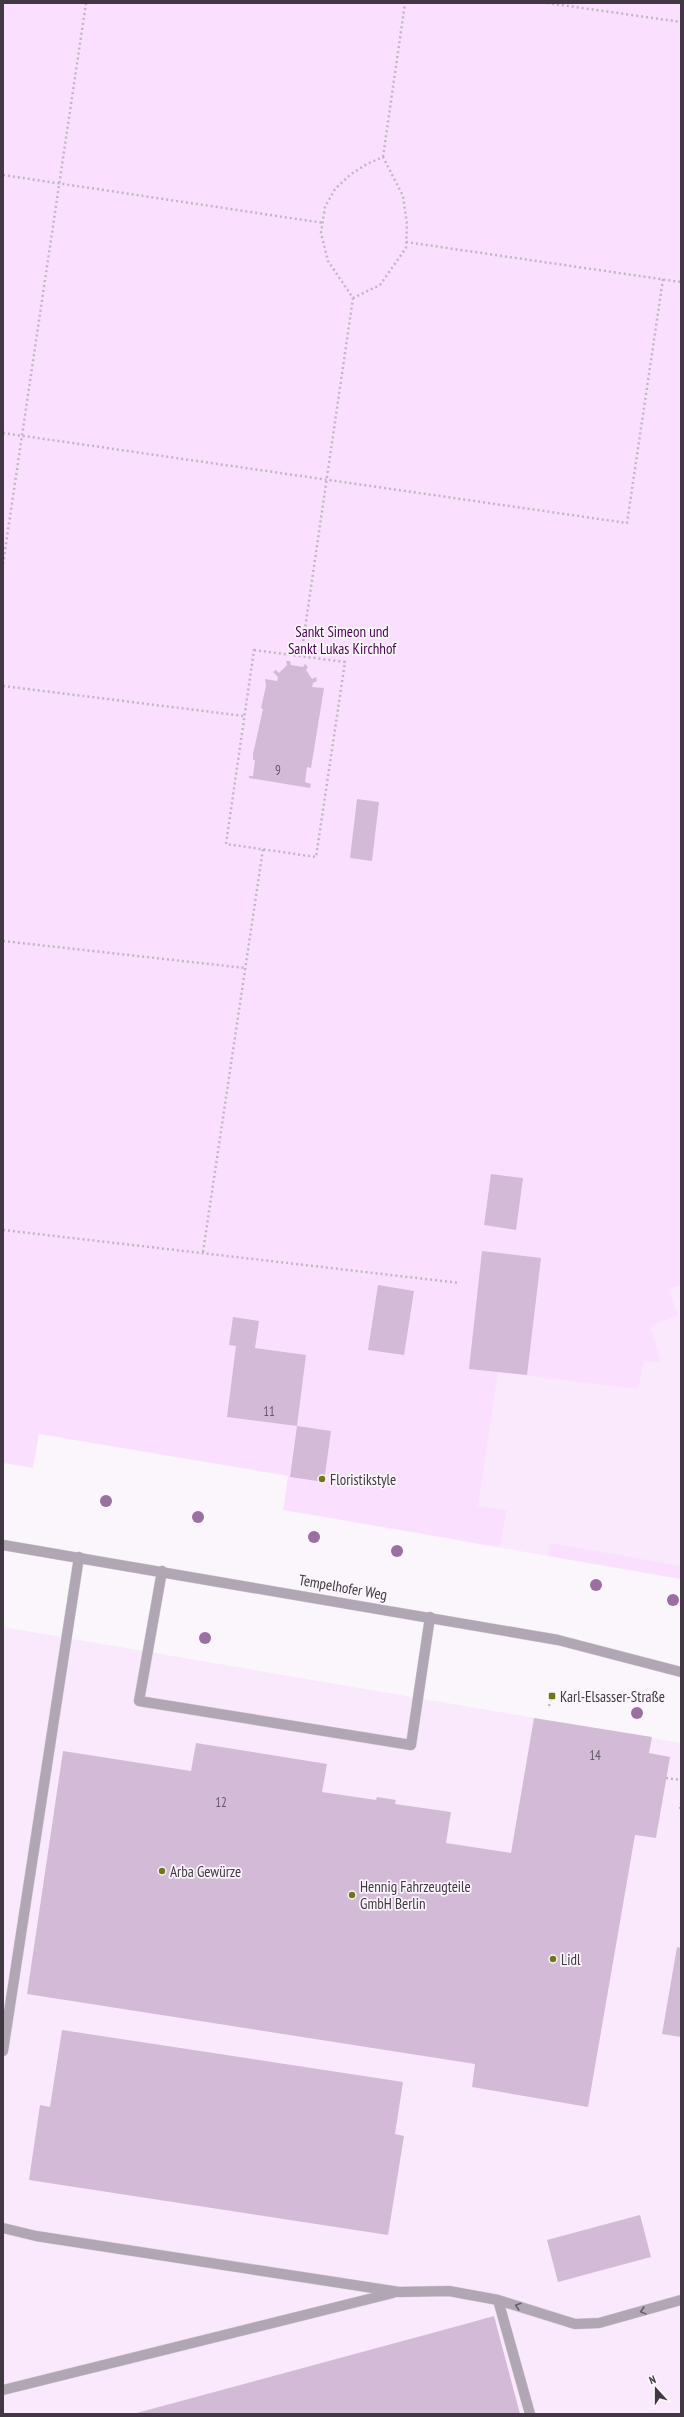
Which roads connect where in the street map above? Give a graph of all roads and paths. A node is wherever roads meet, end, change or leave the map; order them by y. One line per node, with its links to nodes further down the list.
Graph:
1 (86, 3): 7 (path)
2 (405, 3): 5 (path)
3 (547, 3): 4 (path)
4 (681, 22)
5 (383, 157): 8 (path); 9 (path)
6 (3, 175): 7 (path)
7 (59, 184): 8 (path); 14 (path)
8 (324, 222): 12 (path)
9 (406, 242): 10 (path); 12 (path)
10 (663, 279): 11 (path); 15 (path)
11 (681, 282)
12 (353, 298): 15 (path)
13 (3, 433): 14 (path)
14 (22, 436): 15 (path); 16 (path)
15 (326, 480): 17 (path)
16 (3, 564)
17 (301, 656): 19 (path); 20 (path)
18 (3, 686): 19 (path)
19 (244, 716): 20 (path)
20 (263, 849): 22 (path)
21 (3, 941): 22 (path)
22 (245, 968): 24 (path)
23 (3, 1230): 24 (path)
24 (204, 1252): 25 (path)
25 (460, 1284)
26 (3, 1545): 27 (street, Tempelhofer Weg)
27 (79, 1557): 28 (street, Tempelhofer Weg); 37 (street)
28 (162, 1571): 29 (street, Tempelhofer Weg); 29 (street)
29 (430, 1617): 30 (street, Tempelhofer Weg)
30 (679, 1671)
31 (552, 1696): 32 (path)
32 (549, 1706)
33 (666, 1778): 34 (path)
34 (681, 1780)
35 (681, 1803): 36 (path)
36 (680, 1808)
37 (3, 2051)
38 (3, 2228): 39 (street)
39 (399, 2292): 40 (street); 42 (street)
40 (498, 2300): 41 (street, one-way to 40); 43 (street)
41 (681, 2300)
42 (3, 2390)
43 (530, 2414)

